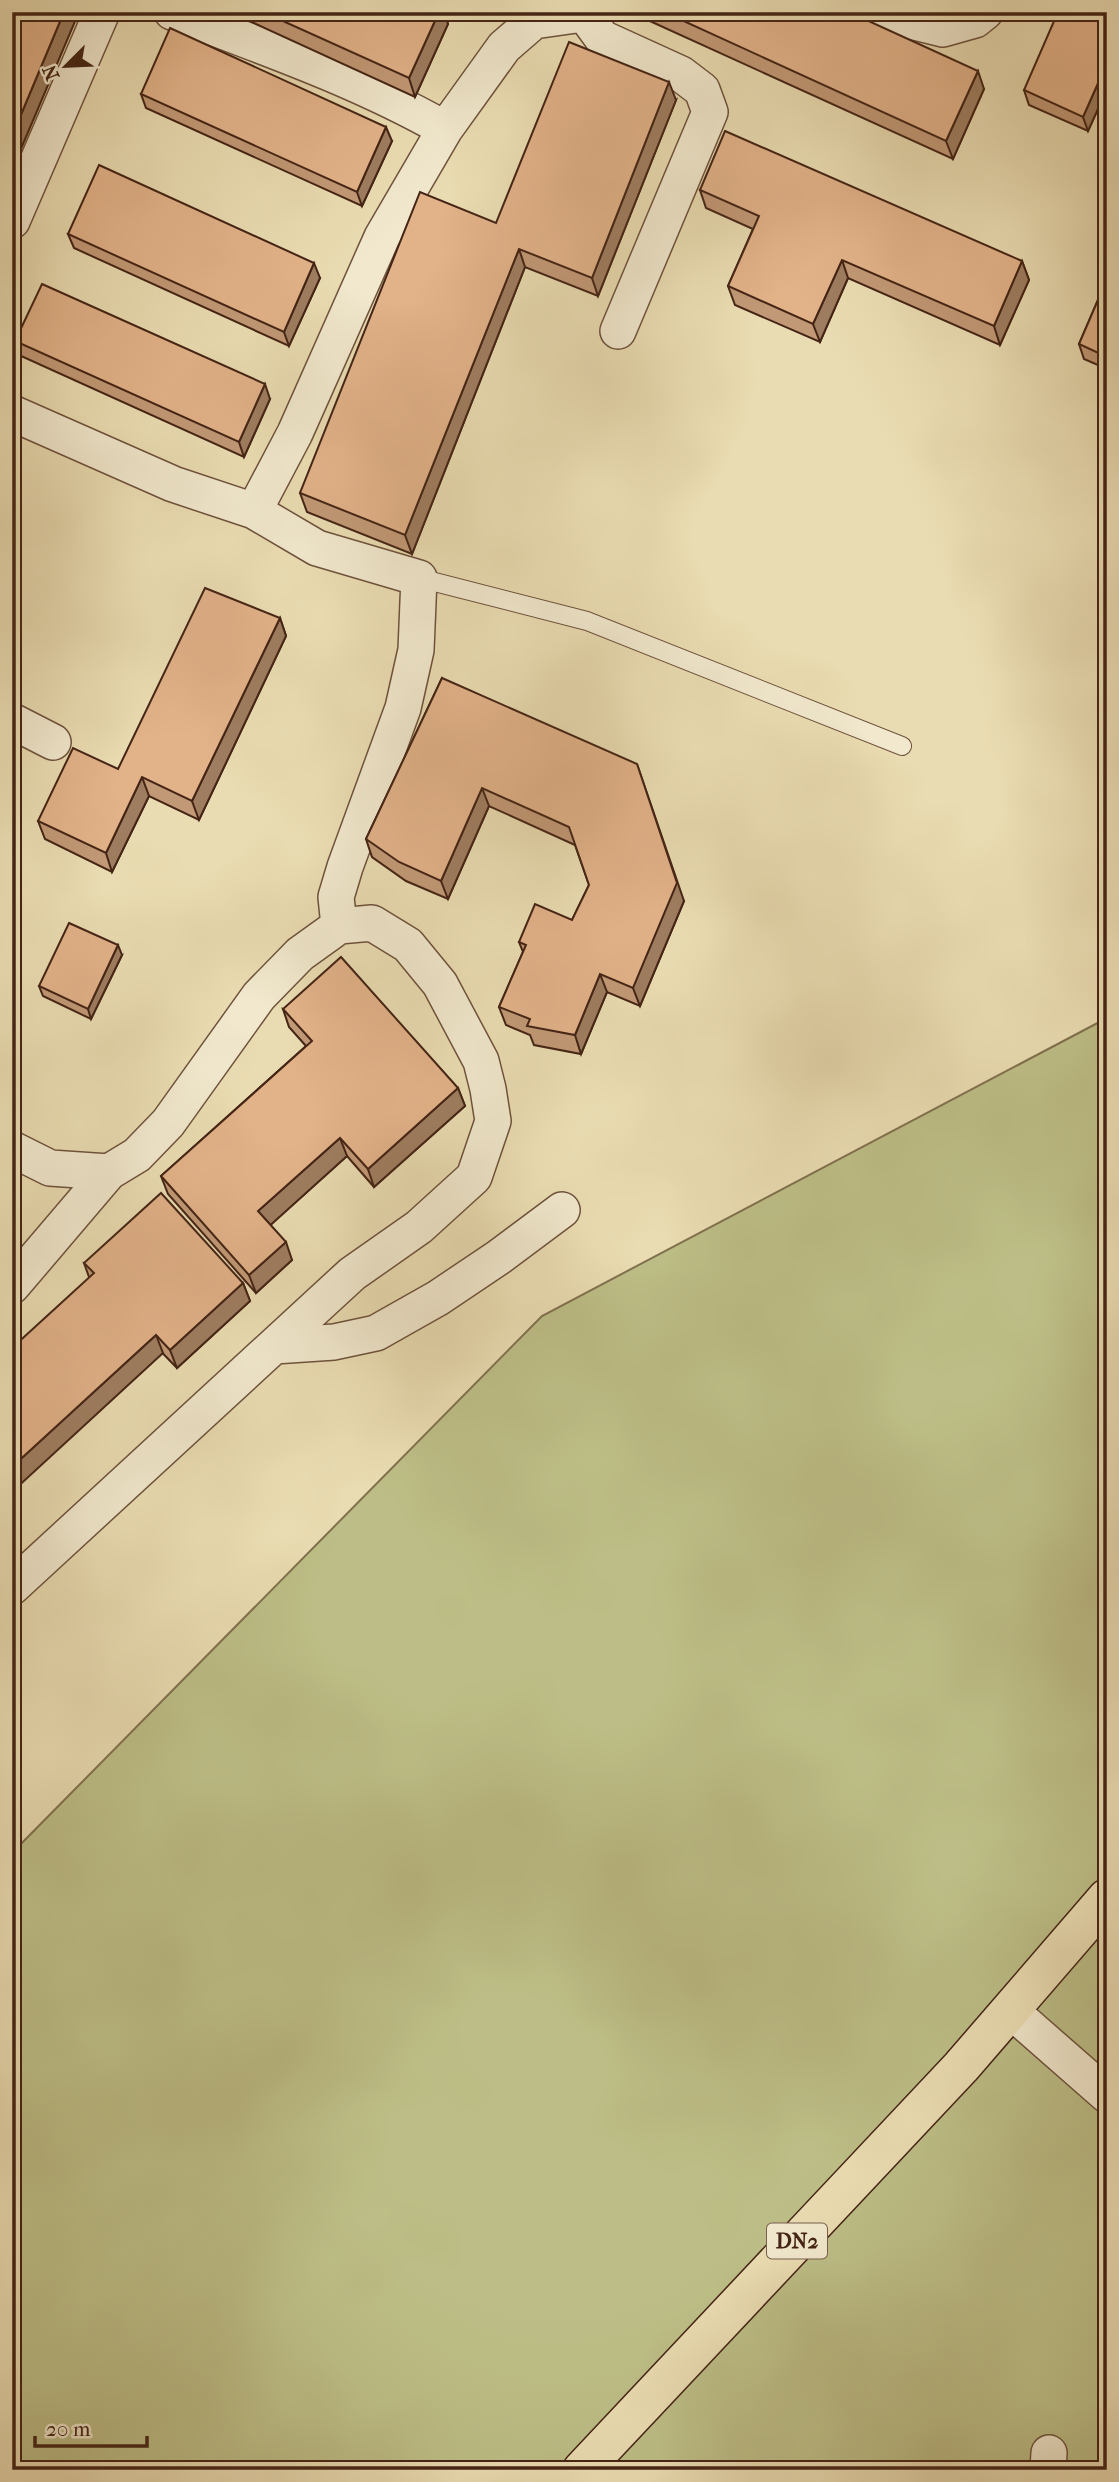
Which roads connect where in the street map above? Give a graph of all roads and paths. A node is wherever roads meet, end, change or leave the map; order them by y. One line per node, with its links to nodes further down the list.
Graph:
1 (102, 12): 7 (street)
2 (172, 12): 6 (street)
3 (874, 12): 4 (street)
4 (985, 12)
5 (583, 13): 6 (street); 8 (street)
6 (445, 129): 10 (street)
7 (12, 221)
8 (618, 331)
9 (12, 413): 10 (street)
10 (254, 511): 11 (street)
11 (419, 578): 14 (lane); 15 (street)
12 (12, 721): 13 (street)
13 (53, 742)
14 (902, 746)
15 (339, 926): 17 (street); 20 (street)
16 (12, 1149): 17 (street)
17 (109, 1172): 19 (street)
18 (562, 1210): 20 (street)
19 (12, 1286)
20 (274, 1346): 21 (street)
21 (12, 1587)
22 (1107, 1898): 23 (main road, DN2)
23 (1010, 2010): 24 (street); 25 (main road, DN2)
24 (1107, 2095)
25 (582, 2470)

